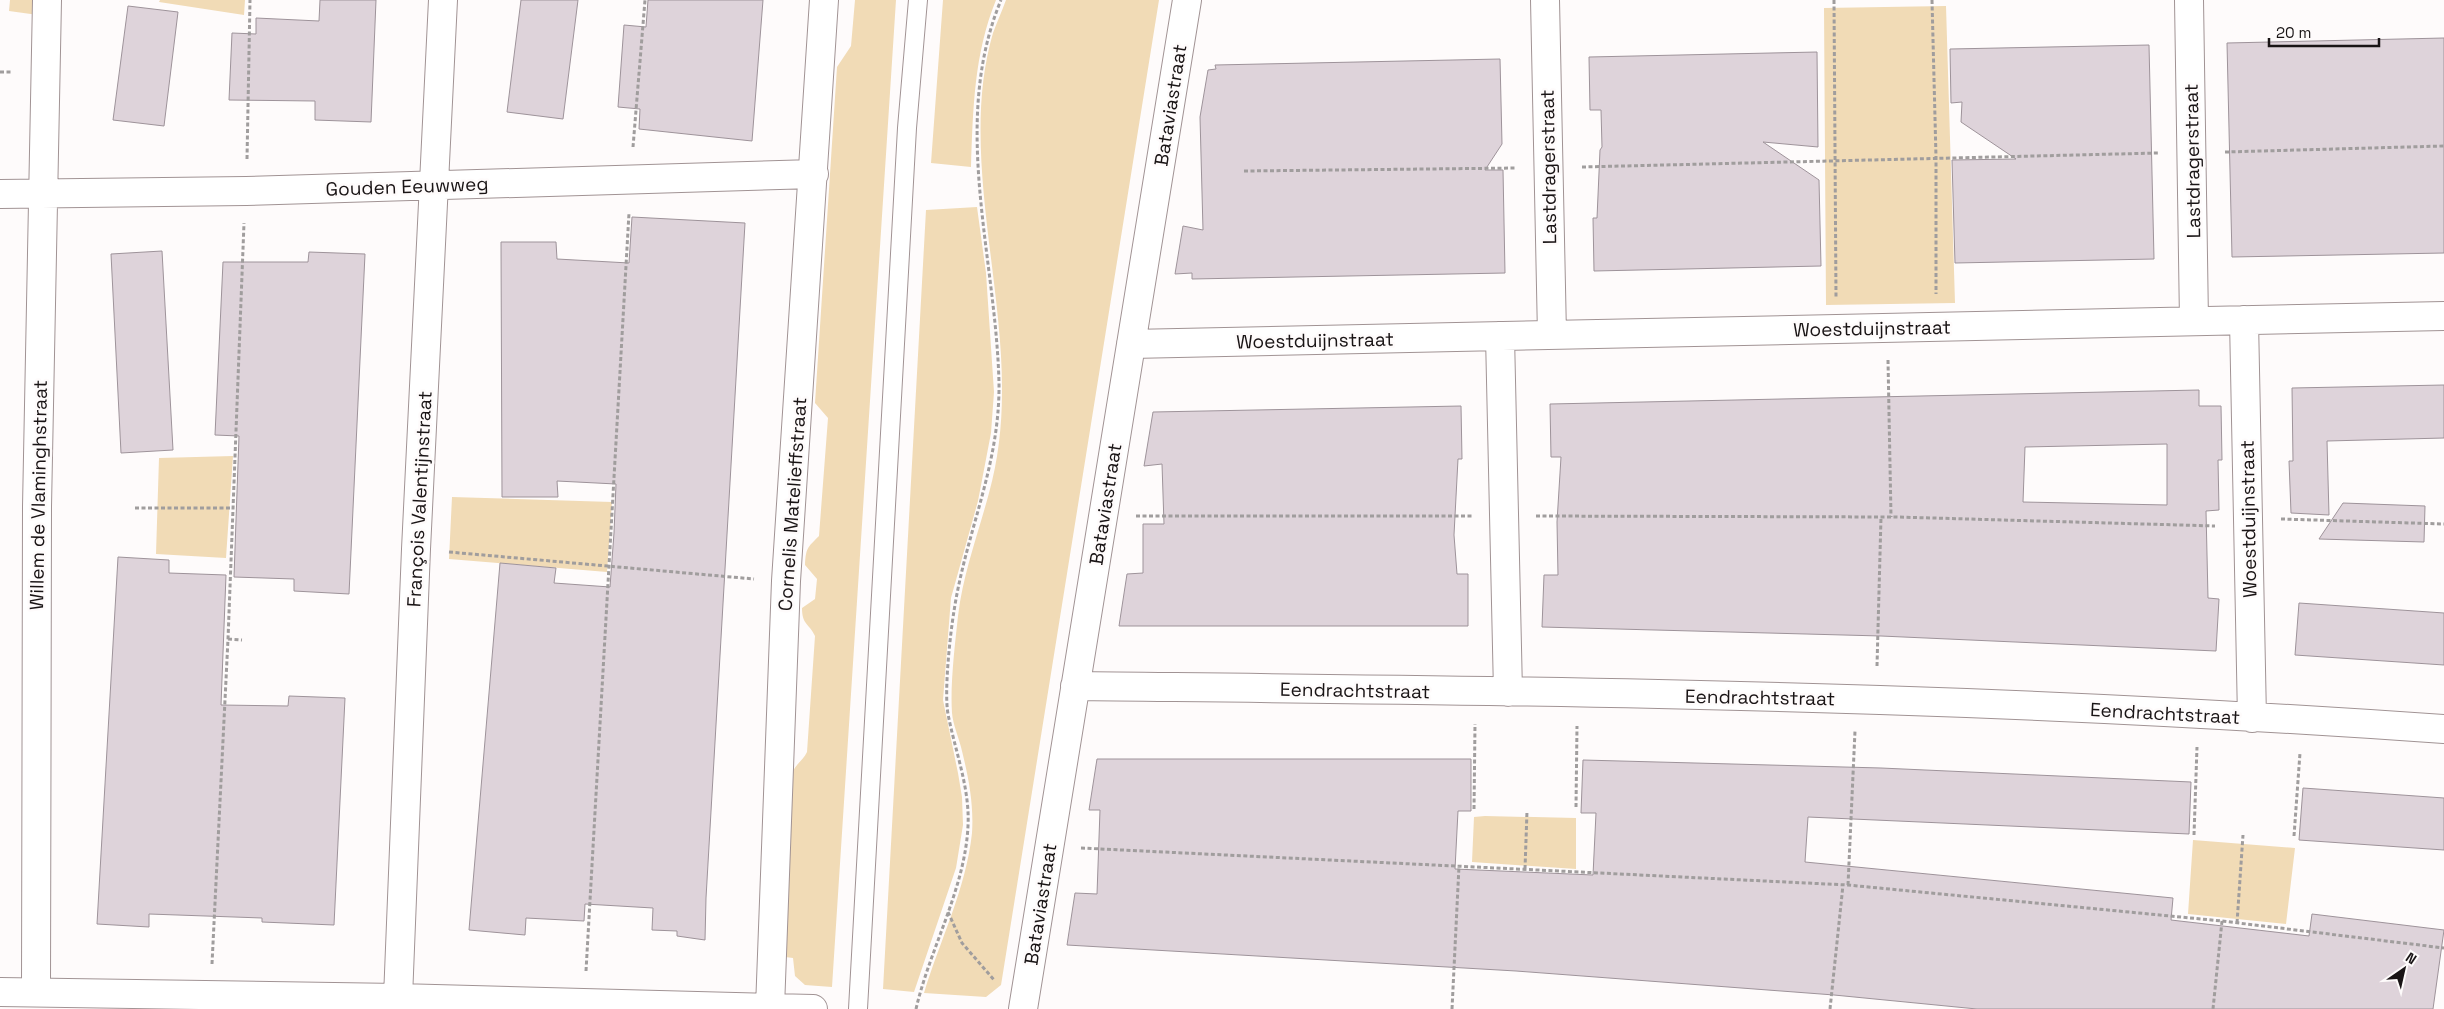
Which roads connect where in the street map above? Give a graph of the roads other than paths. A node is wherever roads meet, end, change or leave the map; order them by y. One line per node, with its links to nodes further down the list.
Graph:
1 (47, 0): 10 (street, Willem de Vlaminghstraat)
2 (443, 0): 9 (street, François Valentijnstraat)
3 (824, 0): 8 (street, Cornelis Matelieffstraat)
4 (918, 0): 27 (lane)
5 (1187, 0): 17 (street, Bataviastraat)
6 (1545, 0): 15 (street, Lastdragerstraat)
7 (2189, 0): 14 (street, Lastdragerstraat)
8 (814, 174): 9 (street, Gouden Eeuwweg); 25 (street, Cornelis Matelieffstraat)
9 (434, 184): 10 (street, Gouden Eeuwweg); 24 (street, François Valentijnstraat)
10 (43, 192): 11 (street, Gouden Eeuwweg); 22 (street, Willem de Vlaminghstraat)
11 (0, 194)
12 (2444, 316): 13 (street, Woestduijnstraat)
13 (2244, 320): 14 (street, Woestduijnstraat); 20 (street, Woestduijnstraat)
14 (2194, 321): 15 (street, Woestduijnstraat)
15 (1552, 335): 16 (street, Woestduijnstraat)
16 (1500, 336): 17 (street, Woestduijnstraat); 19 (street)
17 (1131, 344): 18 (street, Bataviastraat)
18 (1075, 686): 19 (street, Eendrachtstraat); 28 (street, Bataviastraat)
19 (1508, 692): 20 (street, Eendrachtstraat)
20 (2252, 718): 21 (street, Eendrachtstraat)
21 (2444, 728)
22 (36, 991): 23 (street); 24 (street)
23 (0, 992)
24 (398, 998): 25 (street)
25 (770, 1008): 26 (street)
26 (813, 1009)
27 (858, 1009)
28 (1023, 1009)

